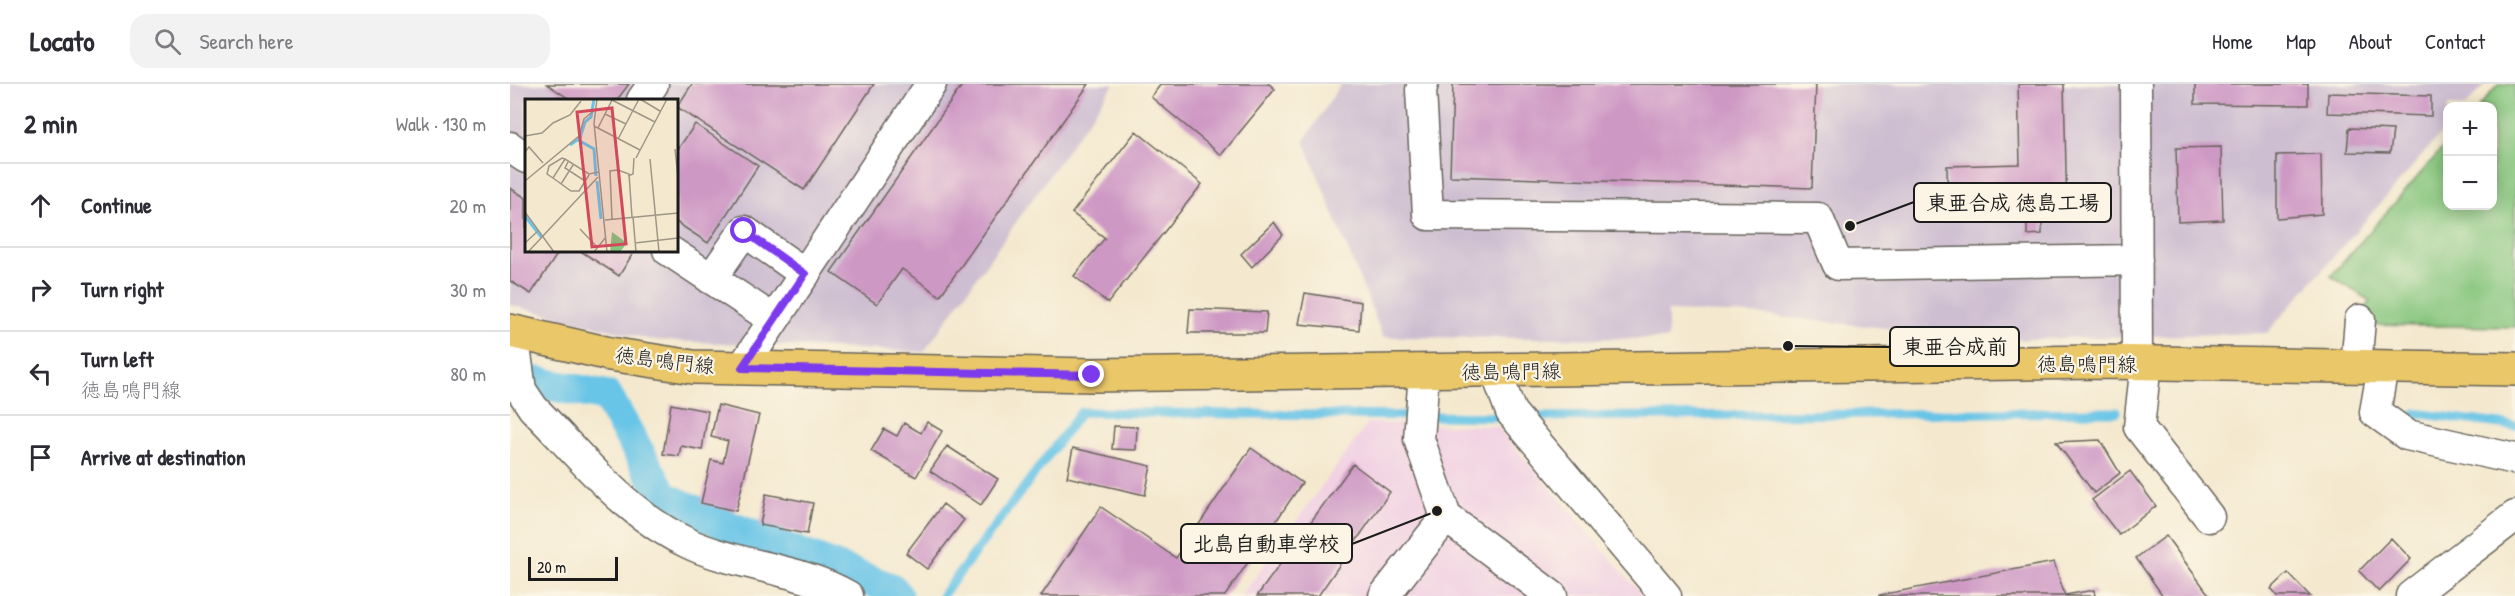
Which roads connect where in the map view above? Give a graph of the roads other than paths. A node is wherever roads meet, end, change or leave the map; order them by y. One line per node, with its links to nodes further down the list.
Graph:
1 (652, 84): 5 (street)
2 (931, 84): 10 (street)
3 (1423, 84): 9 (street)
4 (2136, 84): 9 (street)
5 (643, 99)
6 (510, 147): 7 (street)
7 (525, 157)
8 (671, 252): 11 (street)
9 (2137, 260): 15 (street)
10 (805, 274): 11 (street); 12 (street)
11 (711, 279): 12 (street)
12 (774, 320): 17 (street)
13 (2360, 320): 16 (street)
14 (512, 331): 17 (main road, 徳島鳴門線); 26 (street)
15 (2142, 363): 16 (main road, 徳島鳴門線); 20 (main road, 徳島鳴門線); 24 (street)
16 (2370, 367): 18 (main road, 徳島鳴門線); 21 (street)
17 (742, 368): 19 (main road, 徳島鳴門線)
18 (2515, 369)
19 (1424, 372): 20 (main road, 徳島鳴門線); 23 (street)
20 (1496, 372): 28 (street)
21 (2515, 459)
22 (2515, 516): 29 (street)
23 (1446, 517): 25 (street); 27 (street)
24 (2209, 517)
25 (1538, 592)
26 (848, 596)
27 (1384, 596)
28 (1666, 596)
29 (2411, 596)

